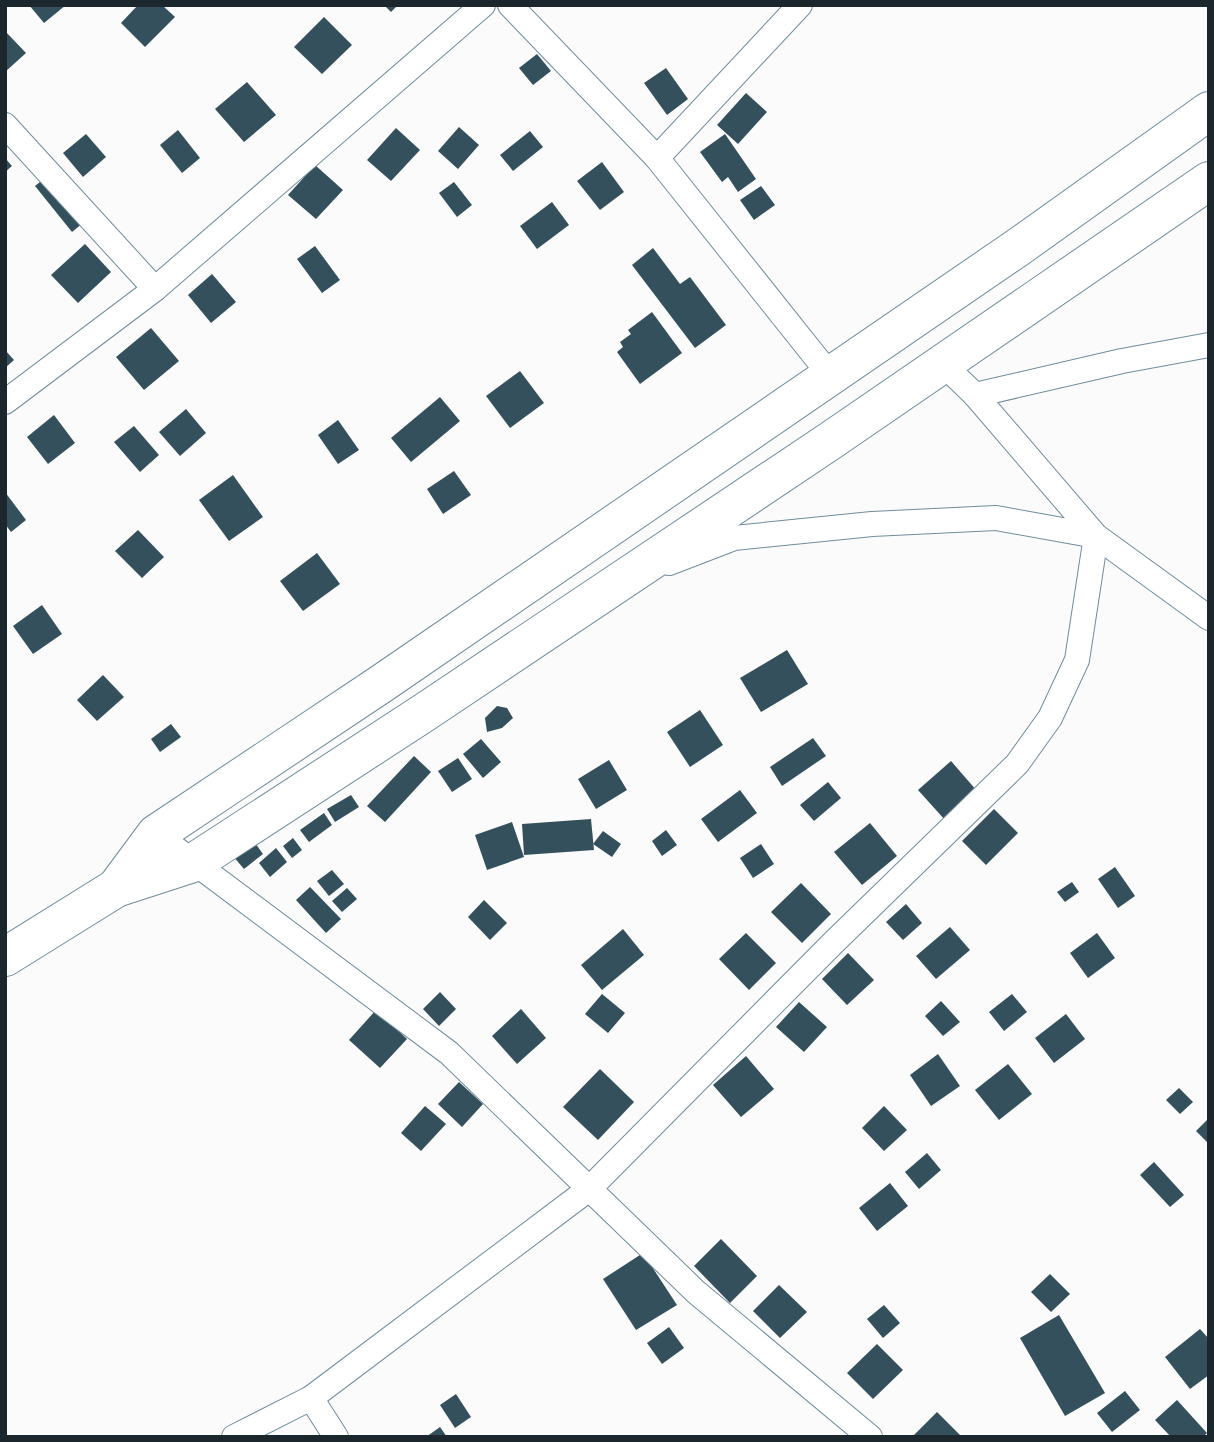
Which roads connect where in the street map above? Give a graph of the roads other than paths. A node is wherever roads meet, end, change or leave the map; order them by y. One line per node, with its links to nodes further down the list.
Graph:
1 (483, 5): 8 (street)
2 (510, 5): 6 (street)
3 (800, 5): 6 (street)
4 (1209, 111): 11 (main road)
5 (5, 125): 8 (street)
6 (657, 158): 11 (street)
7 (1209, 181): 10 (main road)
8 (155, 289): 13 (street)
9 (1209, 345): 12 (street)
10 (943, 364): 12 (street); 15 (main road)
11 (830, 375): 17 (main road)
12 (975, 395): 14 (street)
13 (5, 402)
14 (1096, 536): 15 (street); 16 (street); 21 (street)
15 (622, 580): 18 (main road)
16 (1209, 618)
17 (156, 834): 18 (street); 19 (main road)
18 (193, 863): 19 (main road); 21 (street)
19 (116, 888): 20 (main road)
20 (5, 957)
21 (589, 1189): 22 (street); 23 (street)
22 (311, 1398): 24 (street); 25 (street)
23 (855, 1432)
24 (234, 1437)
25 (336, 1437)

